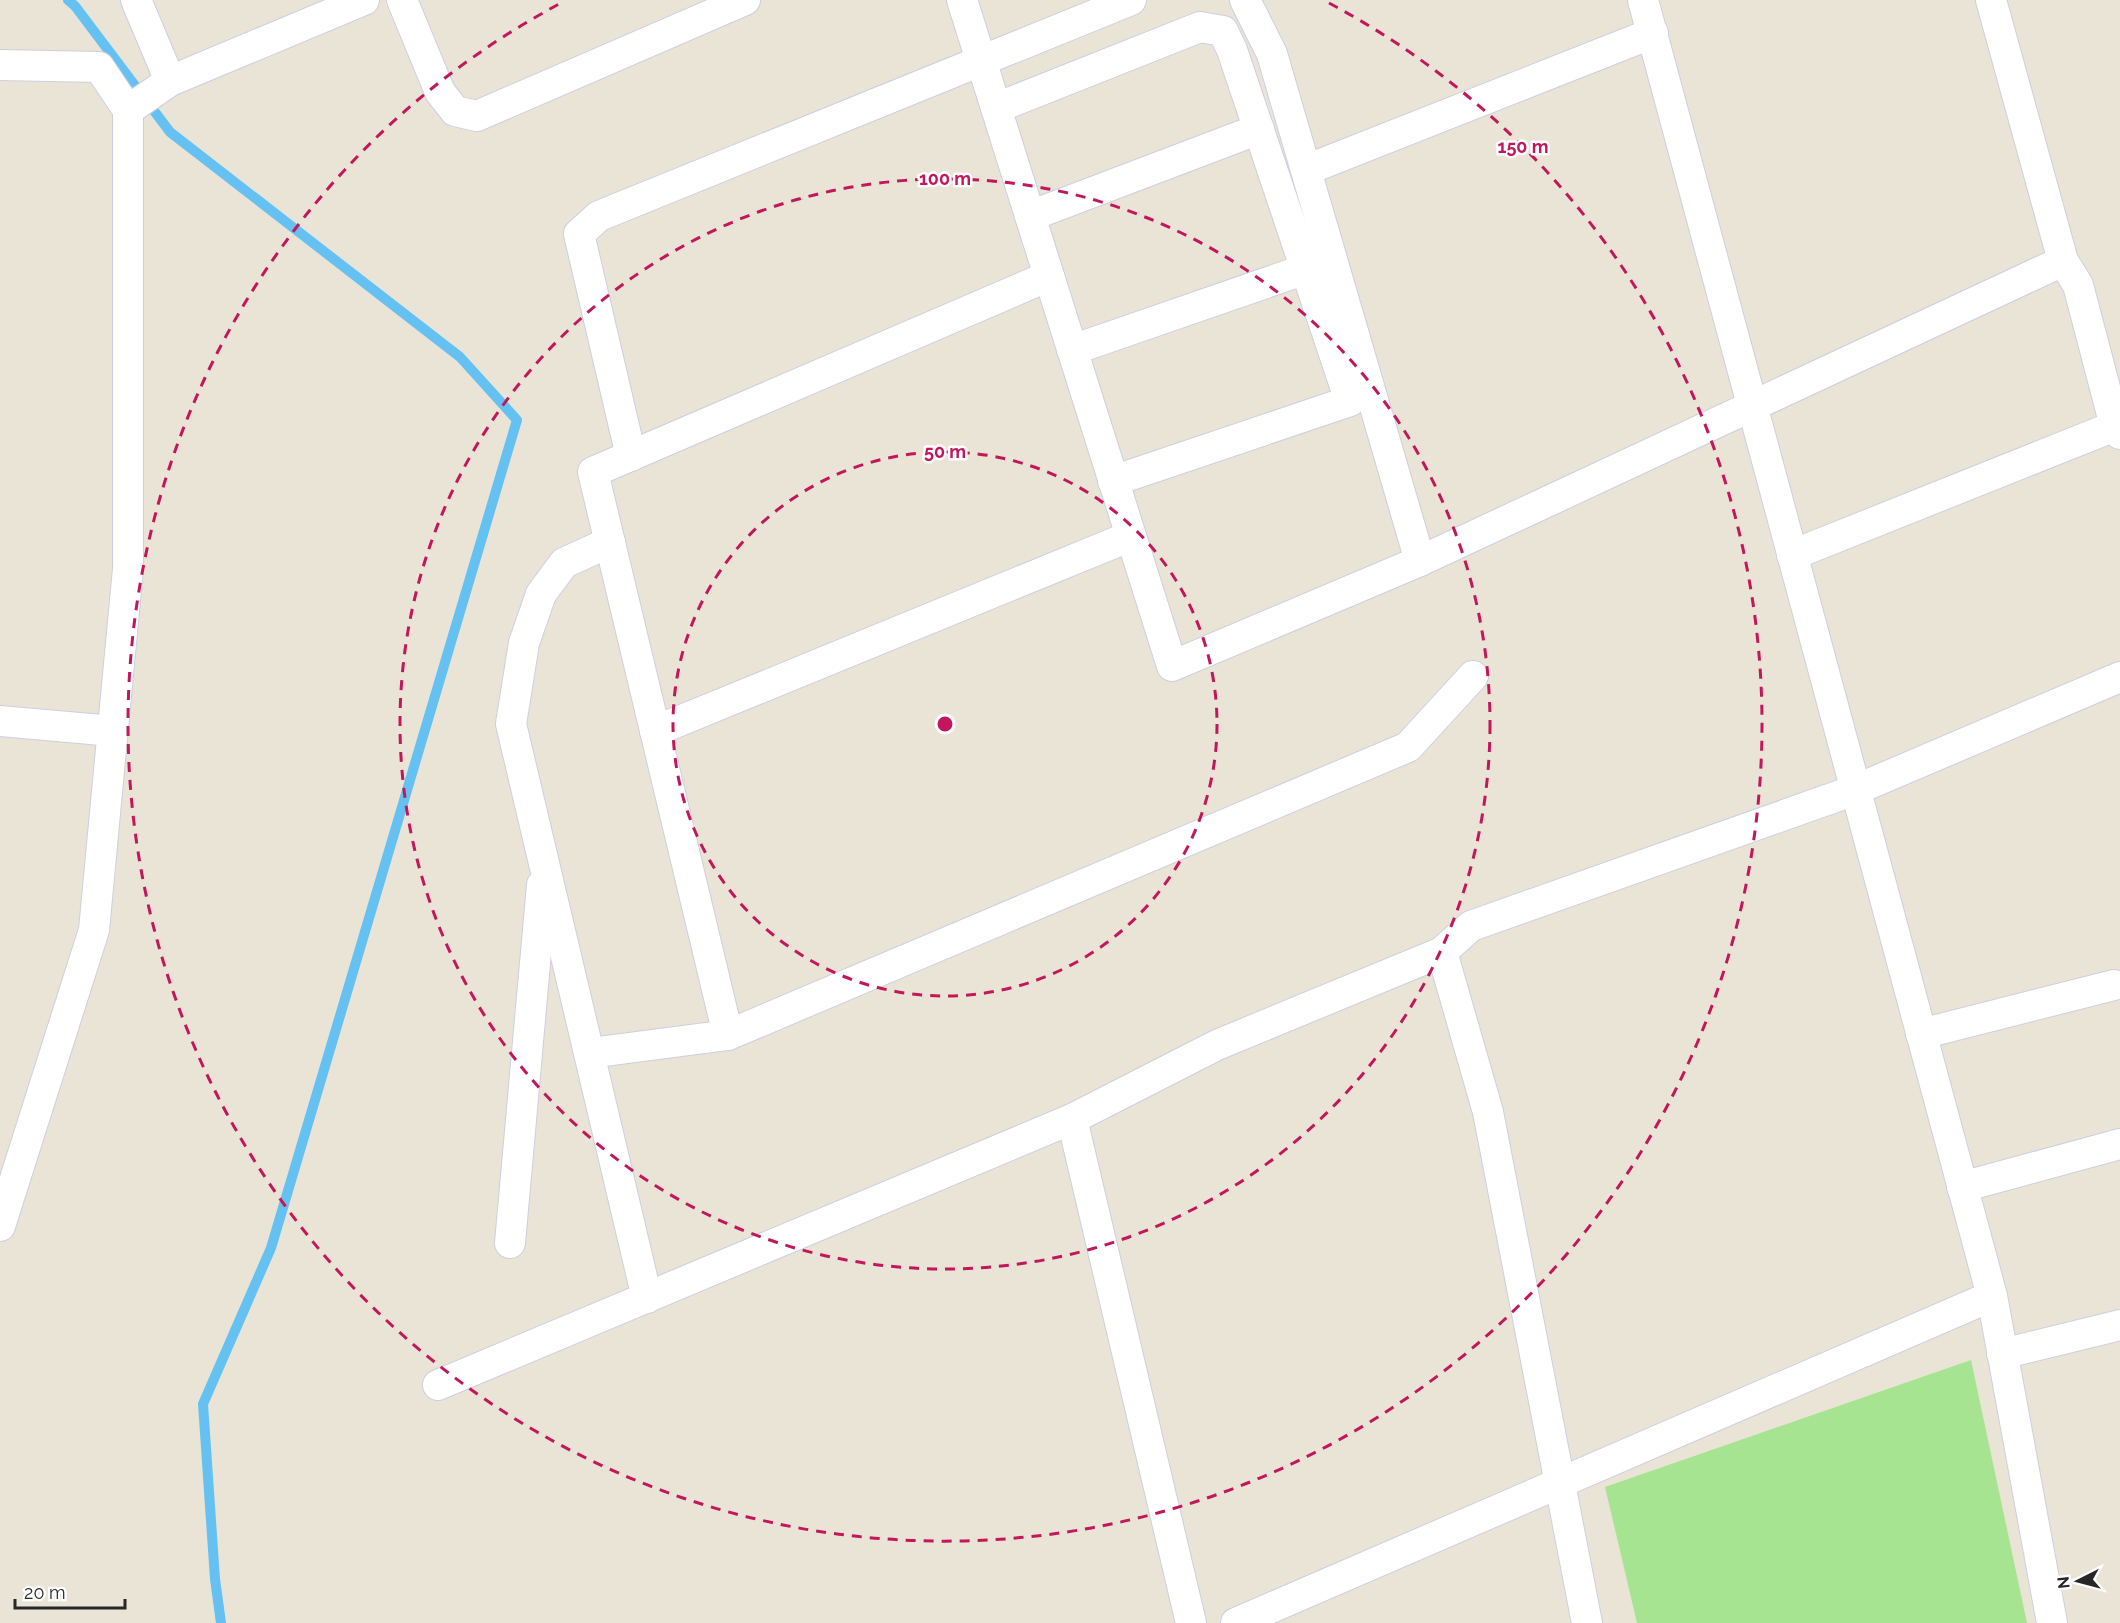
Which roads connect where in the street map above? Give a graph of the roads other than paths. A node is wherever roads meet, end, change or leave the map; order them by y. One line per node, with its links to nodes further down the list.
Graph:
1 (136, 0): 13 (street)
2 (364, 0): 13 (street)
3 (402, 0): 4 (street)
4 (745, 0)
5 (962, 0): 11 (street)
6 (1131, 0): 11 (street)
7 (1245, 0): 17 (street)
8 (1643, 0): 10 (street)
9 (1991, 0): 19 (street)
10 (1653, 33): 17 (street); 23 (street)
11 (981, 62): 14 (street); 25 (street)
12 (0, 65): 15 (street)
13 (170, 81): 15 (street)
14 (996, 108): 16 (street); 18 (street)
15 (128, 110): 34 (street)
16 (1259, 129): 18 (street); 20 (street)
17 (1306, 170): 30 (street)
18 (1030, 216): 21 (street)
19 (2063, 261): 23 (street); 24 (street)
20 (1306, 269): 22 (street); 26 (street)
21 (1049, 276): 22 (street); 25 (street)
22 (1072, 350): 26 (street)
23 (1751, 406): 29 (street); 30 (street)
24 (2118, 430): 29 (street)
25 (631, 456): 28 (street)
26 (1113, 481): 27 (street)
27 (1131, 536): 30 (street); 35 (street)
28 (610, 542): 35 (street); 37 (street)
29 (1792, 555): 36 (street)
30 (1420, 561)
31 (1473, 676): 41 (street)
32 (2120, 677): 36 (street)
33 (0, 721): 34 (street)
34 (113, 731): 46 (street)
35 (655, 731): 41 (street)
36 (1855, 790): 38 (street); 40 (street)
37 (544, 860): 42 (street); 47 (street)
38 (1442, 952): 43 (street); 53 (street)
39 (2114, 985): 40 (street)
40 (1921, 1034): 45 (street)
41 (728, 1035): 42 (street)
42 (590, 1053): 49 (street)
43 (1072, 1119): 49 (street); 54 (street)
44 (2120, 1144): 45 (street)
45 (1962, 1187): 48 (street)
46 (0, 1226)
47 (510, 1243)
48 (1992, 1296): 51 (street); 53 (street)
49 (647, 1298): 52 (street)
50 (2120, 1325): 51 (street)
51 (2002, 1354): 57 (street)
52 (438, 1385)
53 (1558, 1484): 55 (street); 56 (street)
54 (1191, 1623)
55 (1236, 1623)
56 (1587, 1623)
57 (2052, 1623)

